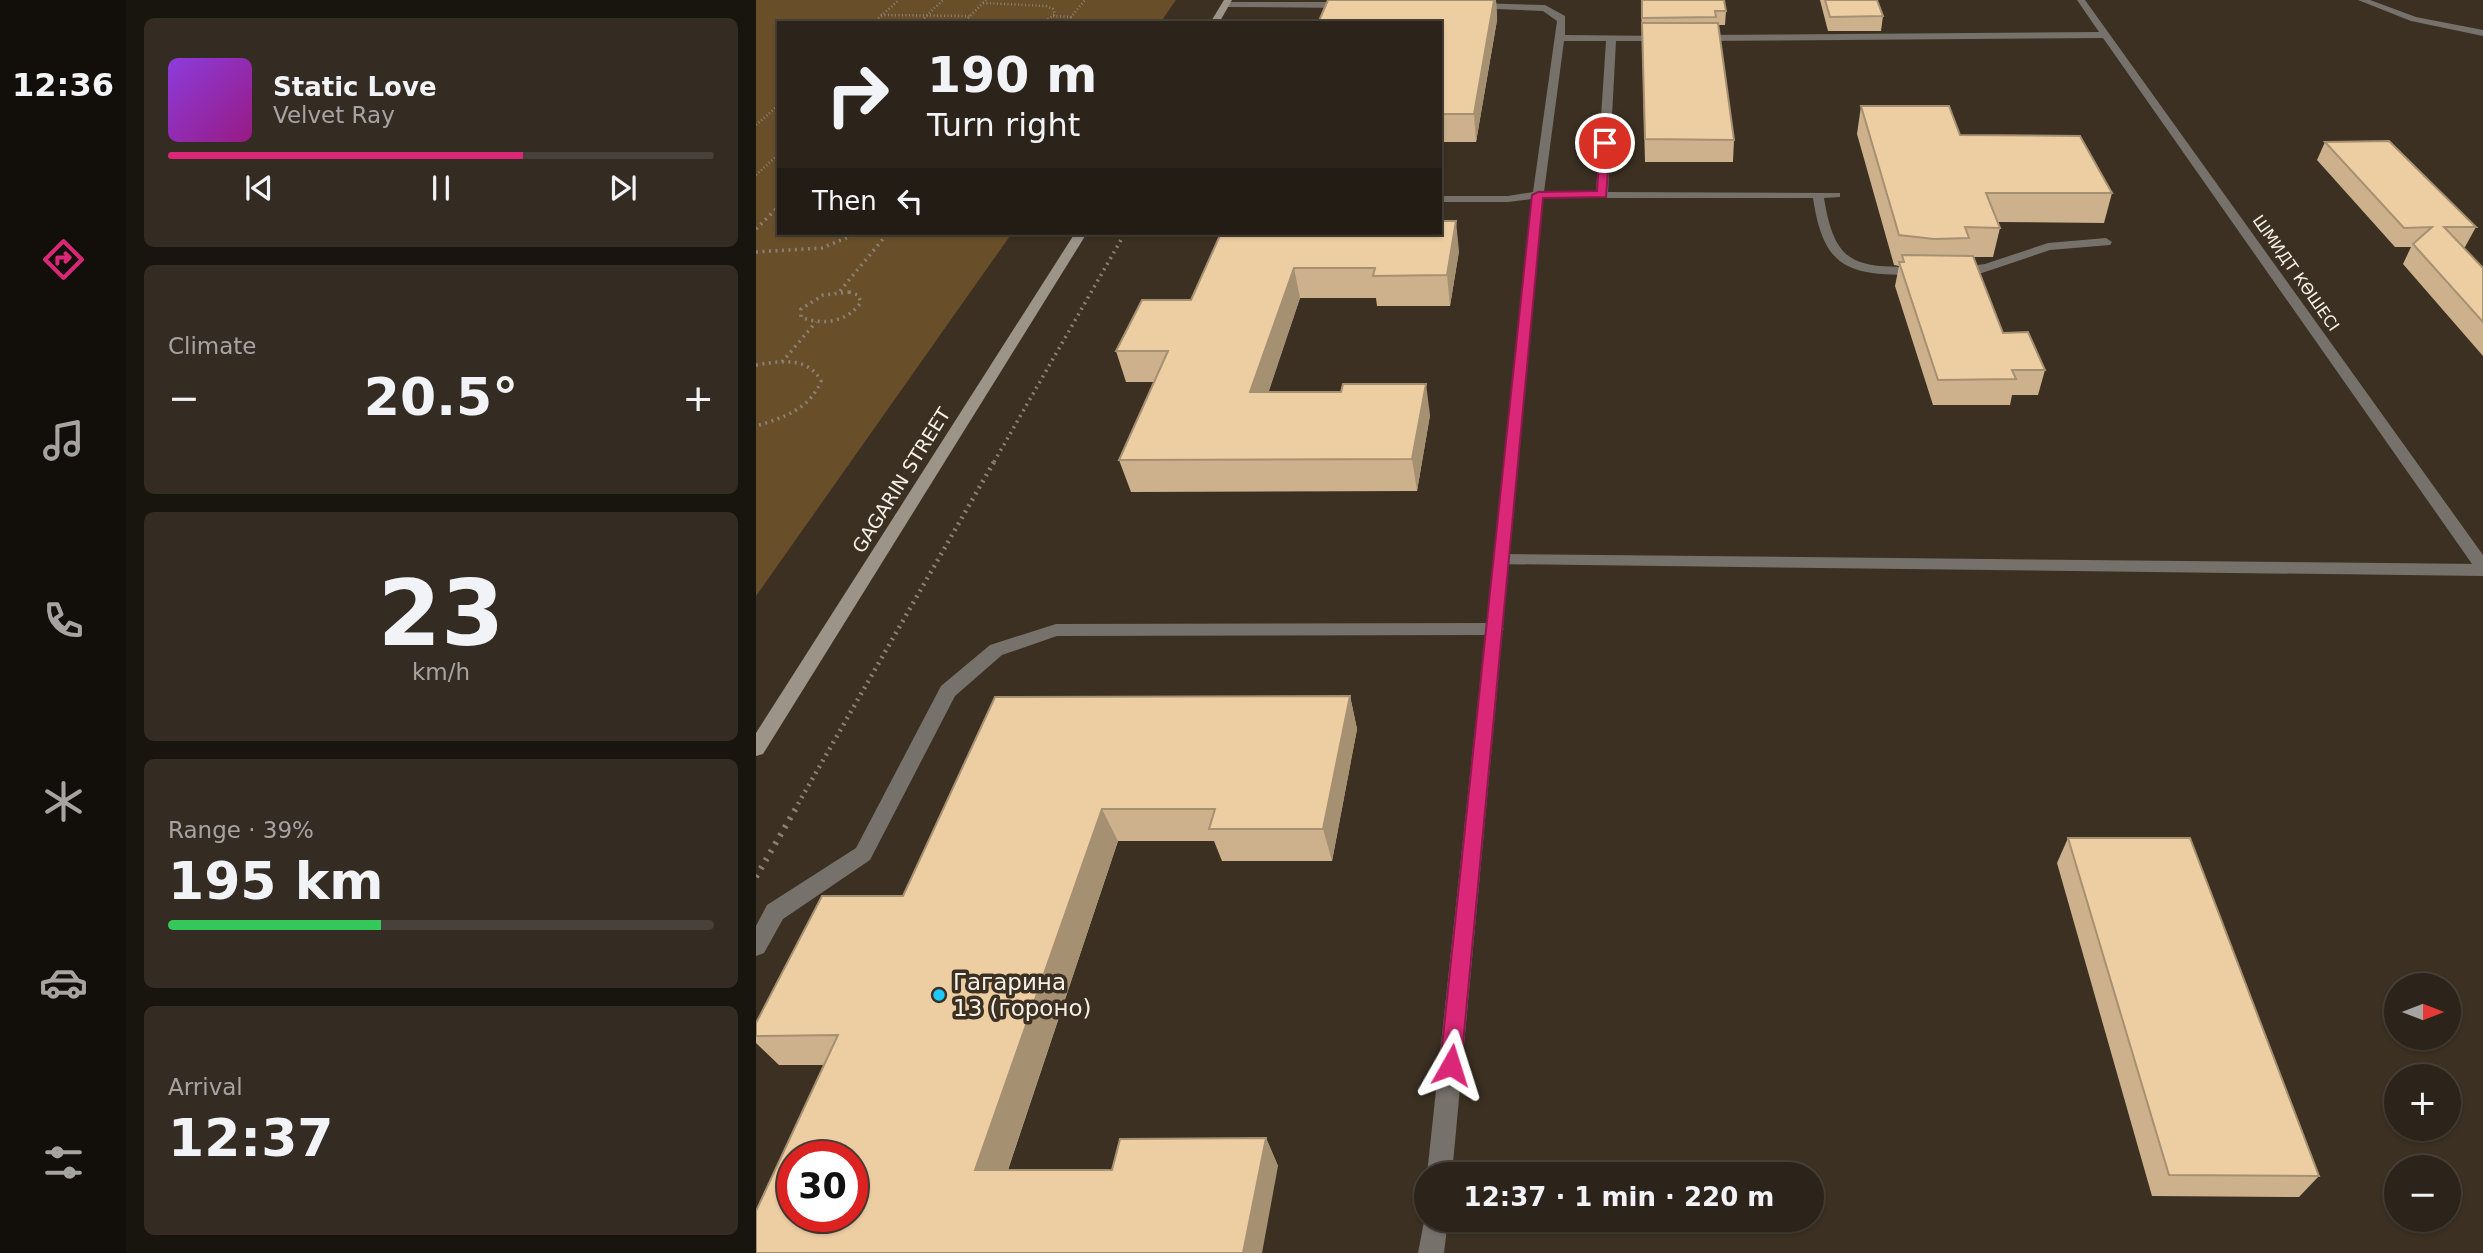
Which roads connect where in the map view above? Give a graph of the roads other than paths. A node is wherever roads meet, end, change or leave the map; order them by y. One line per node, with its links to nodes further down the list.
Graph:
1 (2081, 0): 9 (street, ШМИДТ КӨШЕСІ)
2 (2362, 0): 8 (street)
3 (1227, 2): 4 (street); 7 (main road)
4 (1365, 5)
5 (1553, 5): 6 (street); 10 (street)
6 (1460, 6)
7 (1215, 21)
8 (2483, 33)
9 (2106, 35): 12 (street); 22 (street, ШМИДТ КӨШЕСІ)
10 (1561, 38): 13 (street); 15 (street)
11 (1680, 38): 13 (street)
12 (1693, 38)
13 (1611, 39): 14 (street)
14 (1602, 194): 15 (street); 16 (street)
15 (1538, 195): 18 (street); 21 (street)
16 (1818, 195): 17 (street); 20 (street)
17 (1836, 195)
18 (1442, 199)
19 (1080, 235): 24 (main road, GAGARIN STREET)
20 (2106, 242)
21 (1500, 560): 22 (street); 23 (street)
22 (2483, 568)
23 (1495, 629): 25 (street); 26 (street)
24 (756, 749)
25 (756, 946)
26 (1440, 1162)
27 (1434, 1232): 28 (street)
28 (1431, 1253)

